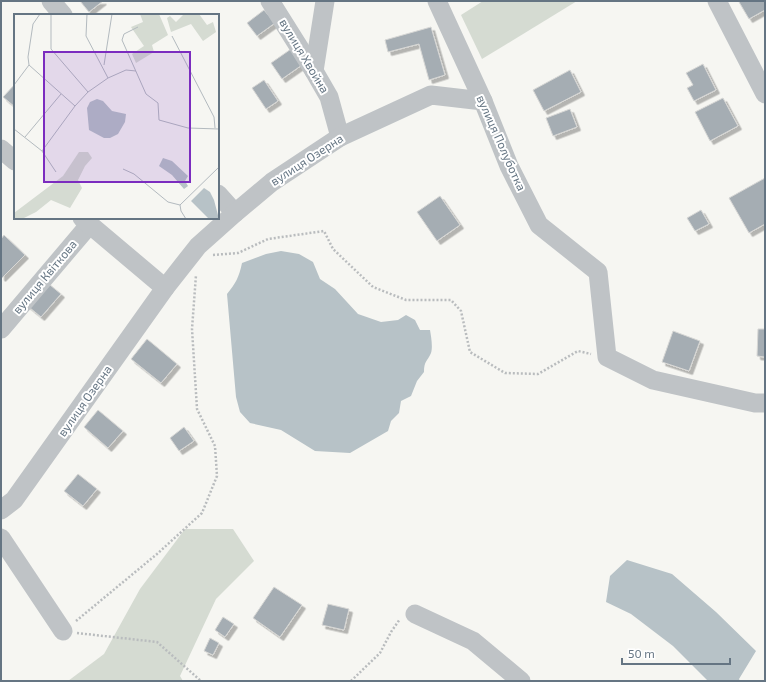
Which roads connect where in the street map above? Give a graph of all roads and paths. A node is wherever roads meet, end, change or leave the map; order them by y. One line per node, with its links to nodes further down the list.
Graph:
1 (51, 1): 6 (street)
2 (270, 1): 7 (street, вулиця Хвойна)
3 (325, 1): 7 (street)
4 (438, 1): 9 (street, вулиця Полуботка)
5 (717, 1): 8 (street)
6 (62, 14)
7 (314, 71): 10 (street, вулиця Хвойна)
8 (765, 94)
9 (483, 101): 10 (street, вулиця Озерна); 19 (street, вулиця Полуботка)
10 (340, 137): 14 (street, вулиця Озерна)
11 (1, 149): 12 (street)
12 (14, 160)
13 (219, 195): 14 (street)
14 (235, 213): 16 (street, вулиця Озерна)
15 (86, 221): 17 (street); 18 (street, вулиця Квіткова)
16 (197, 251): 17 (street, вулиця Озерна); 19 (path); 24 (path)
17 (165, 288): 21 (street, вулиця Озерна)
18 (1, 329)
19 (608, 357): 20 (street)
20 (765, 403)
21 (1, 510)
22 (1, 538): 24 (street)
23 (415, 614): 26 (path); 27 (street)
24 (63, 631): 25 (path)
25 (200, 681)
26 (351, 681)
27 (521, 681)

